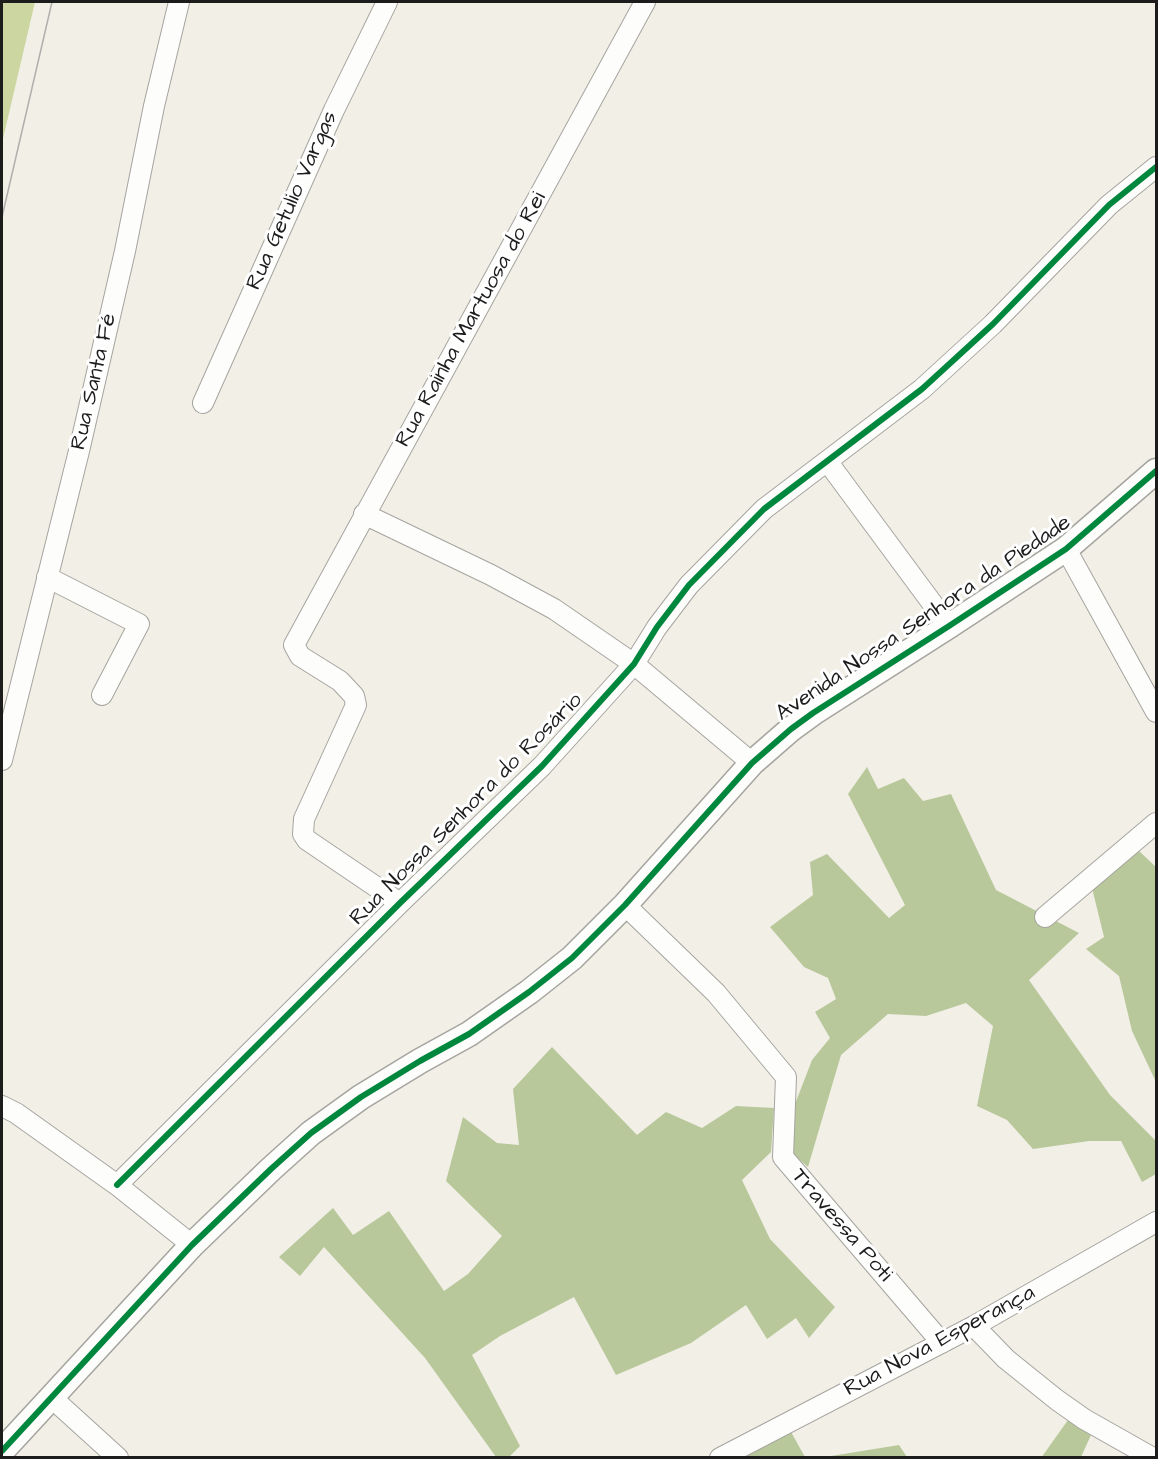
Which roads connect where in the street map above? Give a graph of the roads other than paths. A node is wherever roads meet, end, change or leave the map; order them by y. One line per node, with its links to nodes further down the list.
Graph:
1 (179, 2): 10 (street, Rua Santa Fé)
2 (387, 2): 5 (street, Rua Getulio Vargas)
3 (645, 2): 8 (street, Rua Rainha Martuosa do Rei)
4 (1156, 168): 6 (street, Rua Nossa Senhora do Rosário)
5 (203, 403)
6 (827, 461): 11 (street); 12 (street, Rua Nossa Senhora do Rosário)
7 (1156, 471): 9 (street, Avenida Nossa Senhora da Piedade)
8 (364, 514): 12 (street); 14 (street, Rua Rainha Martuosa do Rei)
9 (1066, 549): 11 (street, Avenida Nossa Senhora da Piedade); 15 (street)
10 (47, 578): 13 (street); 16 (street, Rua Santa Fé)
11 (949, 626): 17 (street, Avenida Nossa Senhora da Piedade)
12 (634, 664): 17 (street); 19 (street, Rua Nossa Senhora do Rosário)
13 (102, 695)
14 (356, 705): 19 (street, Rua Nossa Senhora do Rosário)
15 (1156, 712)
16 (2, 760)
17 (752, 763): 20 (street, Avenida Nossa Senhora da Piedade)
18 (1156, 823): 21 (street)
19 (400, 903): 23 (street, Rua Nossa Senhora do Rosário)
20 (625, 905): 25 (street, Avenida Nossa Senhora da Piedade); 27 (street, Travessa Poti)
21 (1045, 917)
22 (3, 1110): 23 (street)
23 (117, 1185): 25 (street)
24 (1156, 1222): 26 (street, Rua Nova Esperança)
25 (192, 1245): 28 (street, Avenida Nossa Senhora da Piedade)
26 (974, 1326): 27 (street, Rua Nova Esperança); 32 (street)
27 (942, 1343): 31 (street, Rua Nova Esperança)
28 (52, 1398): 29 (street, Avenida Nossa Senhora da Piedade); 30 (street)
29 (2, 1451)
30 (118, 1458)
31 (720, 1458)
32 (1153, 1458)

